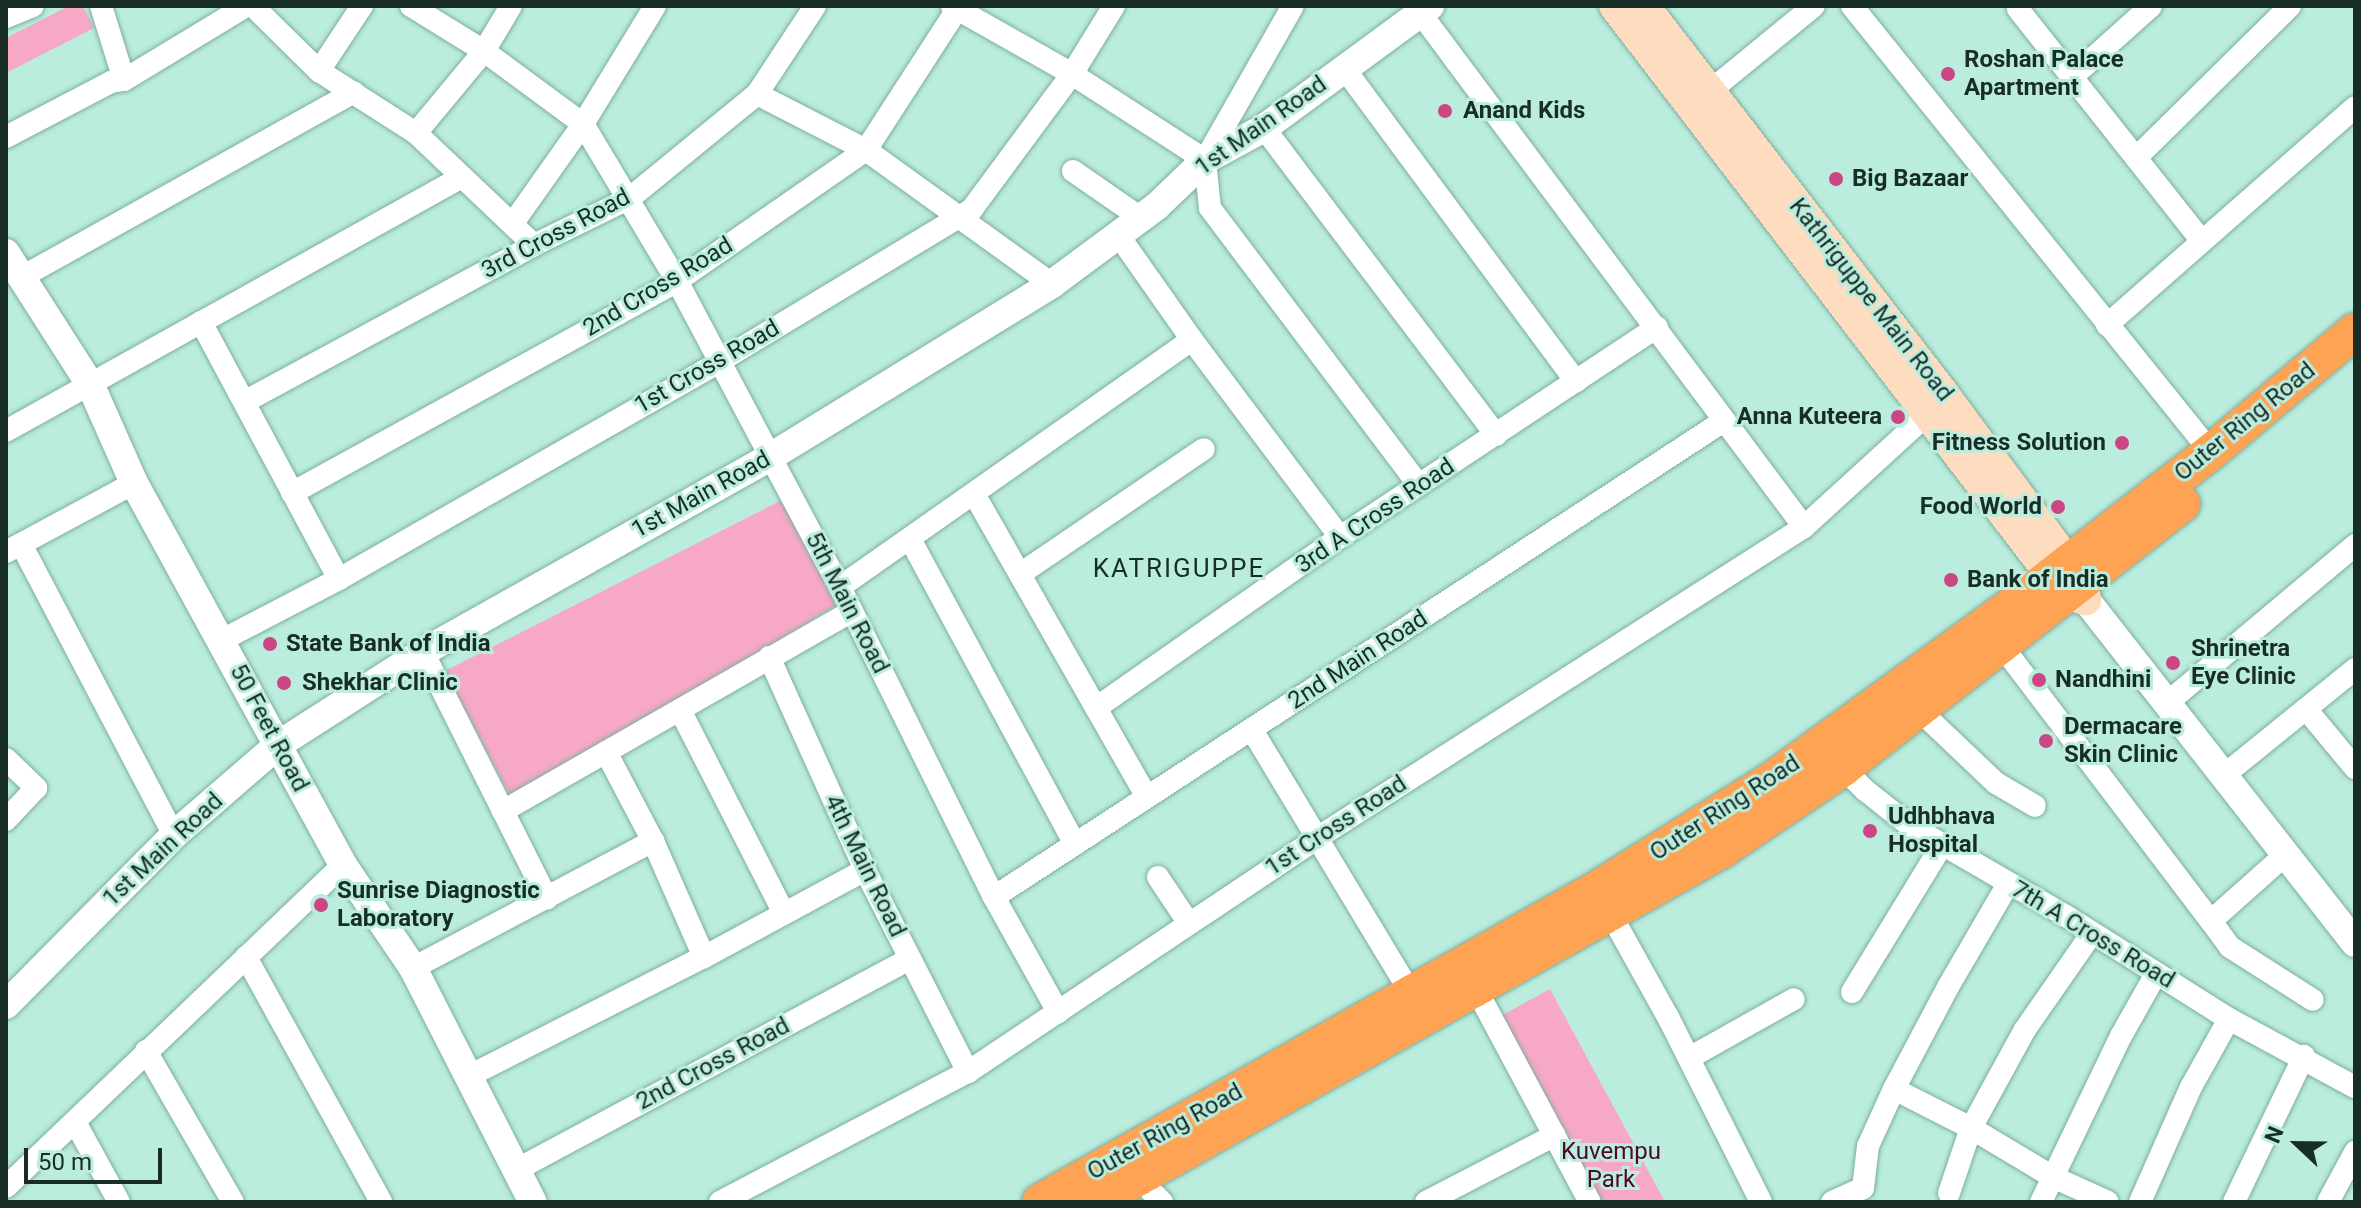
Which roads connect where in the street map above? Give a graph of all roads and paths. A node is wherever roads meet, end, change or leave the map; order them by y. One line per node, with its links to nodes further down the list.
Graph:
1 (33, 6): 21 (street)
2 (101, 6): 27 (street)
3 (246, 6): 27 (street)
4 (253, 6): 24 (street)
5 (362, 6): 24 (street)
6 (411, 6): 22 (street)
7 (511, 6): 22 (street)
8 (655, 6): 32 (street)
9 (815, 6): 30 (street, 3rd Cross Road)
10 (1114, 6): 25 (street, 1st Cross Road)
11 (1293, 6): 38 (street)
12 (1614, 6): 61 (main road, Kathriguppe Main Road)
13 (1645, 6): 28 (main road, Kathriguppe Main Road)
14 (1814, 6): 28 (street)
15 (1852, 6): 52 (street)
16 (2151, 6): 26 (street)
17 (2290, 6): 37 (street)
18 (956, 7): 25 (street); 36 (street, 2nd Cross Road)
19 (1422, 8): 23 (street, 1st Main Road); 53 (street, 1st Main Road)
20 (2018, 9): 26 (street)
21 (6, 17)
22 (484, 51): 32 (street); 34 (street)
23 (1344, 68): 33 (street, 1st Main Road); 58 (street)
24 (319, 71): 29 (street)
25 (1072, 74): 38 (street); 42 (street, 1st Cross Road)
26 (2072, 77): 37 (street)
27 (124, 80): 35 (street)
28 (1710, 91): 79 (main road, Kathriguppe Main Road)
29 (354, 92): 34 (street); 48 (street)
30 (757, 94): 36 (street); 41 (street, 3rd Cross Road)
31 (2355, 107): 45 (street)
32 (583, 124): 41 (street, 5th Main Road); 43 (street)
33 (1264, 128): 38 (street, 1st Main Road); 64 (street)
34 (416, 133): 40 (street)
35 (6, 137)
36 (866, 150): 42 (street); 49 (street, 2nd Cross Road)
37 (2136, 158): 45 (street)
38 (1205, 160): 44 (street, 1st Main Road); 69 (street)
39 (1073, 171): 44 (street)
40 (460, 178): 43 (street); 51 (street)
41 (630, 198): 46 (street, 3rd Cross Road); 49 (street, 5th Main Road)
42 (960, 215): 50 (street); 57 (street, 1st Cross Road)
43 (513, 223): 46 (street)
44 (1130, 227): 50 (street, 1st Main Road); 55 (street)
45 (2202, 241): 52 (street)
46 (534, 245): 60 (street, 3rd Cross Road)
47 (6, 253): 48 (street, 50 Feet Road)
48 (20, 278): 59 (street, 50 Feet Road)
49 (677, 281): 57 (street, 5th Main Road); 70 (street, 2nd Cross Road)
50 (1052, 284): 67 (street, 1st Main Road)
51 (201, 322): 59 (street); 60 (street)
52 (2107, 325): 66 (street)
53 (1657, 327): 58 (street, 3rd A Cross Road); 62 (street, 1st Main Road)
54 (2355, 331): 66 (highway, Outer Ring Road)
55 (1192, 340): 71 (street); 73 (street)
56 (2355, 361): 79 (highway, Outer Ring Road)
57 (717, 363): 67 (street, 5th Main Road); 78 (street, 1st Cross Road)
58 (1576, 382): 64 (street, 3rd A Cross Road)
59 (91, 386): 63 (street); 68 (street, 50 Feet Road)
60 (246, 401): 70 (street)
61 (1929, 413): 72 (street, 1st Cross Road); 79 (main road, Kathriguppe Main Road)
62 (1722, 422): 72 (street, 1st Main Road); 92 (street, 2nd Main Road)
63 (7, 429)
64 (1496, 435): 69 (street, 3rd A Cross Road)
65 (1204, 449): 77 (street)
66 (2211, 452): 79 (highway, Outer Ring Road)
67 (770, 457): 80 (street, 5th Main Road); 84 (street, 1st Main Road)
68 (134, 483): 76 (street); 82 (street, 50 Feet Road)
69 (1419, 485): 73 (street, 3rd A Cross Road)
70 (292, 493): 78 (street)
71 (974, 494): 74 (street); 77 (street)
72 (1804, 527): 104 (street, 1st Cross Road)
73 (1340, 537): 88 (street, 3rd A Cross Road)
74 (910, 539): 80 (street); 106 (street)
75 (2355, 545): 87 (street)
76 (13, 548): 103 (street)
77 (1020, 574): 88 (street)
78 (339, 579): 82 (street, 1st Cross Road)
79 (2071, 583): 83 (highway, Outer Ring Road); 87 (street); 128 (highway, Outer Ring Road)
80 (840, 587): 81 (street, 5th Main Road)
81 (852, 611): 85 (street); 113 (street, 5th Main Road)
82 (222, 640): 93 (street, 50 Feet Road)
83 (2002, 646): 91 (highway, Outer Ring Road); 117 (street)
84 (423, 652): 93 (street, 1st Main Road); 101 (street)
85 (769, 657): 90 (street); 110 (street, 4th Main Road)
86 (2355, 669): 89 (street)
87 (2167, 703): 98 (street)
88 (1096, 708): 99 (street)
89 (2306, 709): 97 (street); 98 (street)
90 (680, 710): 94 (street); 115 (street)
91 (1919, 710): 96 (highway, Outer Ring Road); 100 (street)
92 (1252, 730): 99 (street, 2nd Main Road); 104 (street)
93 (278, 745): 103 (street, 1st Main Road); 109 (street, 50 Feet Road)
94 (606, 752): 101 (street); 105 (street)
95 (6, 759): 102 (street)
96 (1843, 768): 107 (street, 7th A Cross Road); 116 (highway, Outer Ring Road)
97 (2355, 768)
98 (2223, 776): 108 (street)
99 (1147, 797): 106 (street, 2nd Main Road)
100 (2035, 806)
101 (503, 811): 114 (street)
102 (6, 820)
103 (174, 835): 131 (street, 1st Main Road)
104 (1317, 838): 118 (street, 1st Cross Road); 128 (street)
105 (653, 841): 114 (street); 122 (street)
106 (1075, 844): 113 (street, 2nd Main Road)
107 (1942, 845): 112 (street, 7th A Cross Road); 127 (street)
108 (2285, 855): 117 (street); 120 (street)
109 (343, 865): 121 (street); 124 (street, 50 Feet Road)
110 (865, 870): 115 (street); 123 (street, 4th Main Road)
111 (1158, 877): 118 (street)
112 (2008, 884): 119 (street, 7th A Cross Road); 140 (street)
113 (994, 897): 132 (street, 5th Main Road)
114 (547, 899): 124 (street)
115 (784, 913): 122 (street)
116 (1610, 913): 126 (highway, Outer Ring Road); 136 (street)
117 (2211, 921): 130 (street)
118 (1188, 922): 132 (street, 1st Cross Road)
119 (2092, 933): 125 (street, 7th A Cross Road); 142 (street)
120 (2355, 943)
121 (246, 957): 134 (street); 153 (street)
122 (704, 957): 138 (street)
123 (910, 959): 137 (street, 4th Main Road); 145 (street, 2nd Cross Road)
124 (413, 968): 138 (street, 50 Feet Road)
125 (2156, 974): 133 (street, 7th A Cross Road); 146 (street)
126 (1475, 987): 143 (street); 148 (highway, Outer Ring Road)
127 (1852, 992)
128 (1411, 994): 156 (highway, Outer Ring Road)
129 (1794, 999): 136 (street)
130 (2313, 1000)
131 (6, 1005)
132 (1058, 1012): 137 (street, 1st Cross Road)
133 (2229, 1019): 135 (street, 7th A Cross Road); 164 (street)
134 (146, 1051): 141 (street); 152 (street)
135 (2304, 1056): 139 (street, 7th A Cross Road); 165 (street)
136 (1689, 1058): 160 (street)
137 (968, 1072): 155 (street, 1st Cross Road)
138 (471, 1075): 145 (street, 50 Feet Road)
139 (2355, 1087)
140 (1894, 1089): 142 (street); 150 (street)
141 (75, 1122): 147 (street); 151 (street)
142 (1971, 1128): 146 (street); 149 (street)
143 (1555, 1135): 158 (street); 159 (street)
144 (2355, 1152): 166 (street)
145 (516, 1170): 154 (street, 50 Feet Road)
146 (2053, 1177): 162 (street); 163 (street)
147 (6, 1187)
148 (1150, 1190): 157 (highway, Outer Ring Road)
149 (1949, 1193)
150 (1867, 1195): 161 (street)
151 (119, 1202)
152 (233, 1202)
153 (381, 1202)
154 (533, 1202)
155 (720, 1202)
156 (1040, 1202)
157 (1095, 1202)
158 (1426, 1202)
159 (1590, 1202)
160 (1761, 1202)
161 (1832, 1202)
162 (2041, 1202)
163 (2108, 1202)
164 (2140, 1202)
165 (2234, 1202)
166 (2328, 1202)

